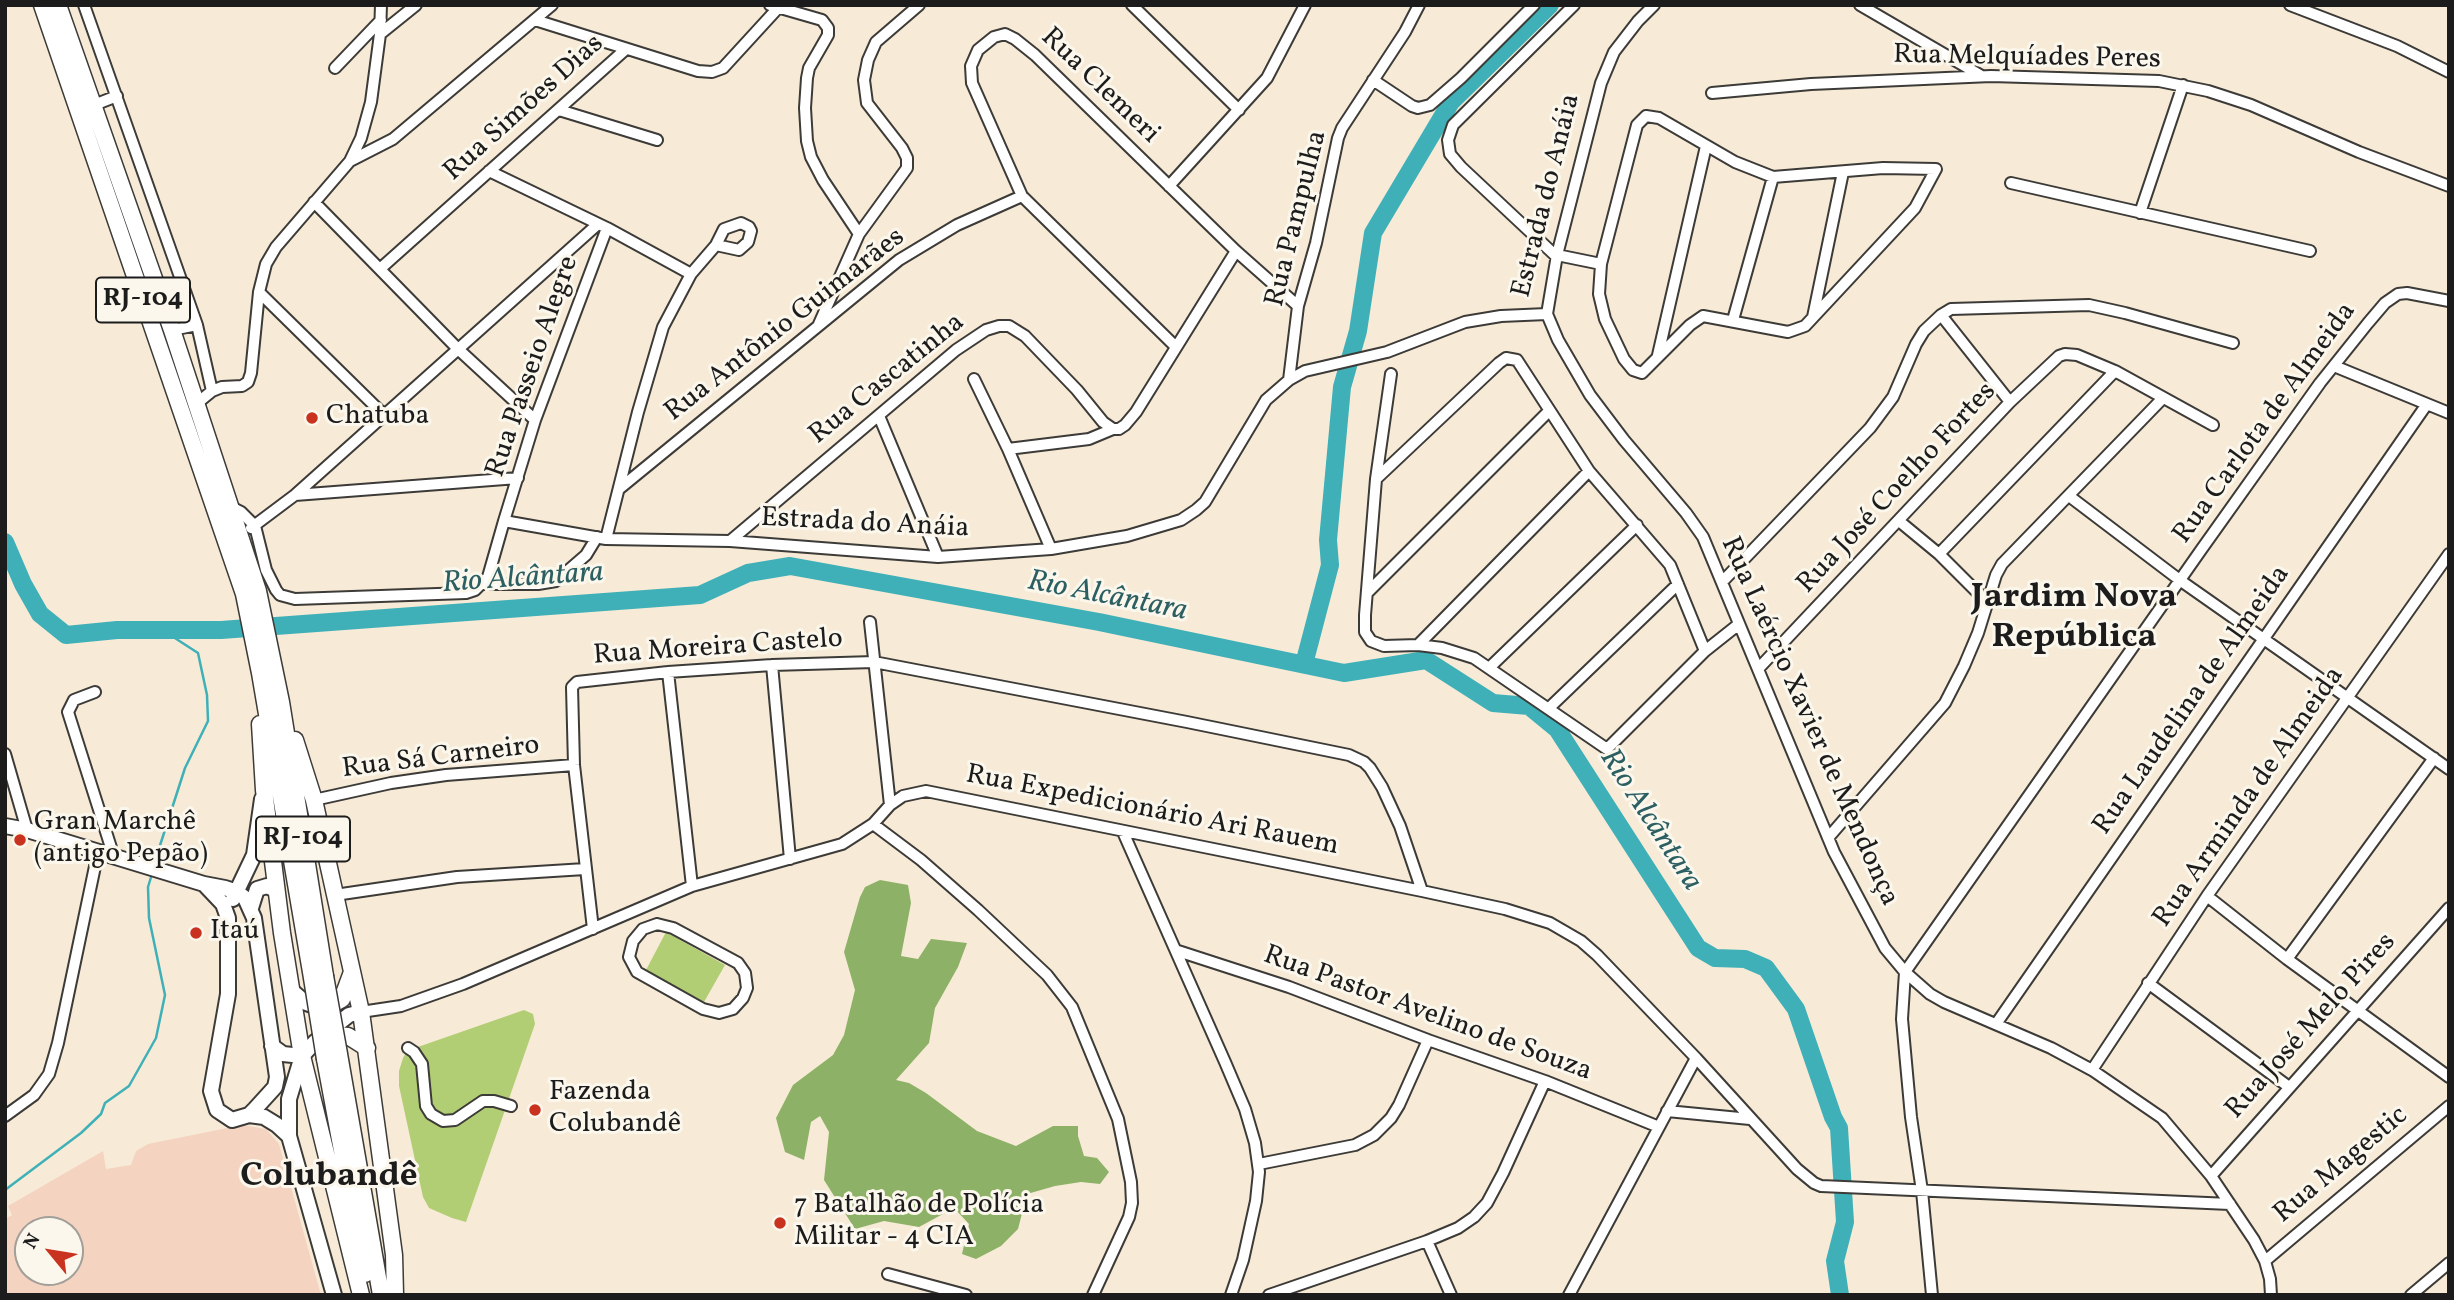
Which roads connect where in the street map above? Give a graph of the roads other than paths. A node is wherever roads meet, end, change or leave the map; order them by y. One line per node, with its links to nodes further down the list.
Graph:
1 (42, 5): 106 (highway, RJ-104)
2 (58, 5): 28 (highway, RJ-104)
3 (84, 5): 27 (street)
4 (381, 5): 17 (street)
5 (416, 5): 19 (street)
6 (552, 5): 18 (street)
7 (919, 5): 44 (street)
8 (1132, 5): 30 (street)
9 (1306, 5): 30 (street)
10 (1419, 5): 24 (street, Rua Pampulha)
11 (1534, 5): 24 (street)
12 (1574, 5): 48 (street)
13 (1654, 5): 48 (street, Estrada do Anáia)
14 (1860, 5): 23 (street)
15 (2290, 5): 22 (street)
16 (774, 6): 20 (street, Rua Simões Dias); 44 (street)
17 (381, 20): 19 (street); 21 (street)
18 (535, 20): 20 (street); 33 (street)
19 (380, 34): 33 (street)
20 (626, 49): 29 (street, Rua Simões Dias)
21 (335, 68)
22 (2449, 72)
23 (1982, 76): 25 (street, Rua Melquíades Peres); 26 (street, Rua Melquíades Peres)
24 (1373, 80): 54 (street, Rua Pampulha)
25 (2183, 85): 39 (street, Rua Melquíades Peres); 42 (street)
26 (1712, 93)
27 (117, 96): 28 (street); 59 (street)
28 (94, 106): 61 (highway, RJ-104)
29 (559, 110): 31 (street); 34 (street, Rua Simões Dias)
30 (1239, 110): 38 (street)
31 (657, 140)
32 (1706, 146): 36 (street); 49 (street); 65 (street)
33 (349, 161): 41 (street)
34 (489, 171): 43 (street); 50 (street, Rua Simões Dias)
35 (1843, 172): 36 (street); 57 (street); 57 (street)
36 (1773, 177): 58 (street)
37 (2011, 183): 42 (street)
38 (1169, 186): 40 (street, Rua Clemeri); 46 (street, Rua Clemeri)
39 (2449, 186)
40 (1021, 196): 60 (street, Rua Antônio Guimarães); 63 (street)
41 (314, 202): 50 (street); 52 (street)
42 (2140, 213): 47 (street)
43 (602, 226): 51 (street); 64 (street); 80 (street, Rua Passeio Alegre)
44 (859, 234): 60 (street)
45 (716, 245): 51 (street)
46 (1236, 251): 54 (street, Rua Clemeri); 63 (street)
47 (2310, 251)
48 (1557, 256): 49 (street); 55 (street, Estrada do Anáia)
49 (1601, 264): 65 (street)
50 (381, 268): 64 (street)
51 (691, 274): 87 (street)
52 (259, 292): 71 (street); 78 (street)
53 (2449, 301): 66 (street, Rua Carlota de Almeida)
54 (1298, 306): 70 (street, Rua Pampulha)
55 (1546, 314): 70 (street, Estrada do Anáia); 102 (street, Rua Laércio Xavier de Mendonça)
56 (1941, 315): 62 (street); 73 (street); 102 (street)
57 (1812, 319): 58 (street)
58 (1733, 320): 65 (street)
59 (197, 325): 61 (street); 71 (street)
60 (819, 325): 87 (street, Rua Antônio Guimarães)
61 (172, 330): 74 (highway, RJ-104)
62 (2234, 343)
63 (1176, 347): 82 (street)
64 (458, 349): 78 (street); 80 (street)
65 (1658, 358)
66 (2334, 366): 75 (street); 103 (street, Rua Carlota de Almeida)
67 (2115, 371): 72 (street); 73 (street, Rua José Coelho Fortes); 99 (street)
68 (1391, 374): 86 (street)
69 (974, 379): 83 (street)
70 (1289, 380): 98 (street, Estrada do Anáia)
71 (212, 391): 74 (street)
72 (2163, 398): 81 (street); 89 (street)
73 (2010, 402): 92 (street, Rua José Coelho Fortes)
74 (196, 404): 90 (highway, RJ-104)
75 (2427, 404): 77 (street); 111 (street, Rua Laudelina de Almeida)
76 (1549, 411): 84 (street); 86 (street); 107 (street)
77 (2449, 413)
78 (384, 415): 88 (street)
79 (879, 416): 82 (street, Rua Cascatinha); 97 (street, Rua Cascatinha); 101 (street)
80 (535, 420): 85 (street, Rua Passeio Alegre)
81 (2213, 425)
82 (1113, 429): 83 (street)
83 (1008, 449): 98 (street)
84 (1589, 471): 93 (street); 112 (street)
85 (518, 478): 88 (street); 91 (street, Rua Passeio Alegre)
86 (1376, 479): 107 (street)
87 (619, 489): 96 (street)
88 (295, 495): 94 (street)
89 (2069, 496): 103 (street); 108 (street)
90 (231, 507): 94 (street); 95 (highway, RJ-104)
91 (504, 521): 96 (street, Estrada do Anáia); 104 (street)
92 (1899, 521): 99 (street); 118 (street, Rua José Coelho Fortes)
93 (1637, 525): 105 (street); 117 (street)
94 (255, 526): 95 (street); 104 (street)
95 (240, 536): 106 (highway, RJ-104)
96 (601, 538): 97 (street, Estrada do Anáia); 104 (street)
97 (730, 541): 101 (street, Estrada do Anáia)
98 (1051, 549): 101 (street, Estrada do Anáia)
99 (1939, 554): 108 (street)
100 (2449, 554): 121 (street, Rua Arminda de Almeida)
101 (938, 557)
102 (1723, 581): 110 (street, Rua Laércio Xavier de Mendonça)
103 (2180, 581): 111 (street); 154 (street, Rua Carlota de Almeida)
104 (483, 584)
105 (1678, 584): 113 (street); 123 (street)
106 (251, 592): 115 (highway, RJ-104)
107 (1368, 592): 112 (street)
108 (1988, 603): 135 (street)
109 (870, 622): 114 (street)
110 (1739, 624): 113 (street); 118 (street, Rua Laércio Xavier de Mendonça)
111 (2263, 639): 121 (street); 162 (street, Rua Laudelina de Almeida)
112 (1418, 645): 117 (street)
113 (1705, 651): 123 (street)
114 (874, 662): 116 (street, Rua Moreira Castelo); 130 (street); 144 (street, Rua Moreira Castelo)
115 (263, 664): 122 (highway, RJ-104); 128 (highway); 155 (highway, RJ-104)
116 (772, 665): 119 (street, Rua Moreira Castelo); 138 (street)
117 (1489, 668): 123 (street)
118 (1758, 669): 135 (street, Rua Laércio Xavier de Mendonça)
119 (668, 672): 126 (street, Rua Moreira Castelo); 141 (street)
120 (95, 692): 137 (street)
121 (2349, 698): 125 (street); 146 (street, Rua Arminda de Almeida)
122 (281, 702): 129 (highway); 155 (highway, RJ-104)
123 (1549, 708)
124 (5, 754): 133 (street)
125 (2434, 758): 127 (street); 152 (street)
126 (574, 765): 129 (street, Rua Sá Carneiro); 139 (street)
127 (2449, 769)
128 (264, 790): 142 (highway); 143 (main road)
129 (314, 800): 145 (highway)
130 (890, 805): 131 (street, Rua Expedicionário Ari Rauem); 134 (street, Rua Expedicionário Ari Rauem)
131 (873, 824): 138 (street, Rua Expedicionário Ari Rauem); 197 (street)
132 (5, 826): 133 (main road)
133 (27, 830): 136 (main road)
134 (1123, 832): 144 (street, Rua Expedicionário Ari Rauem); 151 (street)
135 (1828, 838): 154 (street, Rua Laércio Xavier de Mendonça)
136 (98, 852): 137 (main road); 179 (street)
137 (114, 857): 140 (main road)
138 (790, 859): 141 (street, Rua Expedicionário Ari Rauem)
139 (585, 869): 145 (street); 150 (street)
140 (204, 884): 143 (main road); 149 (main road)
141 (692, 886): 150 (street, Rua Expedicionário Ari Rauem)
142 (276, 890): 147 (main road, RJ-104); 157 (highway)
143 (237, 891): 147 (main road); 149 (main road)
144 (1422, 891): 170 (street, Rua Expedicionário Ari Rauem)
145 (335, 895): 153 (highway)
146 (2207, 896): 152 (street); 156 (street, Rua Arminda de Almeida)
147 (251, 908): 149 (main road, RJ-104); 165 (main road)
148 (2449, 908): 160 (street, Rua José Melo Pires)
149 (229, 918): 178 (main road)
150 (593, 929): 161 (street, Rua Expedicionário Ari Rauem)
151 (1178, 951): 164 (street, Rua Pastor Avelino de Souza); 183 (street)
152 (2287, 959): 160 (street)
153 (352, 971): 158 (highway); 161 (highway)
154 (1905, 972): 162 (street, Rua Laércio Xavier de Mendonça); 185 (street)
155 (319, 977): 169 (highway, RJ-104, bridge)
156 (2148, 983): 171 (street, Rua Arminda de Almeida); 174 (street)
157 (292, 991): 158 (main road, Rua Expedicionário Ari Rauem); 168 (highway)
158 (324, 1009): 161 (main road, Rua Expedicionário Ari Rauem)
159 (702, 1009): 159 (street)
160 (2357, 1010): 172 (street); 174 (street, Rua José Melo Pires)
161 (355, 1014): 163 (main road, Rua Expedicionário Ari Rauem); 166 (highway)
162 (1996, 1024): 171 (street, Rua Laércio Xavier de Mendonça)
163 (325, 1034): 166 (highway); 168 (main road, Rua Expedicionário Ari Rauem)
164 (1428, 1040): 173 (street, Rua Pastor Avelino de Souza); 183 (street)
165 (272, 1046): 168 (main road); 178 (main road)
166 (367, 1048): 195 (highway)
167 (408, 1048): 175 (street)
168 (302, 1056): 182 (main road); 192 (highway)
169 (332, 1057): 193 (highway, RJ-104); 194 (highway, RJ-104)
170 (1696, 1058): 177 (street); 180 (street, Rua Expedicionário Ari Rauem)
171 (2092, 1070): 184 (street, Rua Laércio Xavier de Mendonça)
172 (2449, 1077)
173 (1545, 1081): 181 (street, Rua Pastor Avelino de Souza); 187 (street)
174 (2289, 1087): 184 (street, Rua José Melo Pires)
175 (511, 1105)
176 (2449, 1106): 188 (street, Rua Magestic)
177 (1667, 1111): 180 (street); 181 (street)
178 (249, 1115): 182 (main road)
179 (5, 1116)
180 (1750, 1119): 185 (street, Rua Expedicionário Ari Rauem)
181 (1659, 1127): 201 (street)
182 (289, 1136): 191 (main road)
183 (1259, 1164): 198 (street)
184 (2211, 1176): 186 (street, Rua Laércio Xavier de Mendonça)
185 (1922, 1191): 186 (street); 202 (street)
186 (2230, 1204): 188 (street, Rua Laércio Xavier de Mendonça)
187 (1427, 1241): 199 (street); 200 (street)
188 (2265, 1261): 203 (street, Rua Laércio Xavier de Mendonça)
189 (2449, 1263): 204 (street)
190 (888, 1274): 196 (street)
191 (334, 1295)
192 (361, 1295)
193 (369, 1295)
194 (381, 1295)
195 (396, 1295)
196 (966, 1295)
197 (1093, 1295)
198 (1231, 1295)
199 (1269, 1295)
200 (1451, 1295)
201 (1569, 1295)
202 (1932, 1295)
203 (2271, 1295)
204 (2411, 1295)

